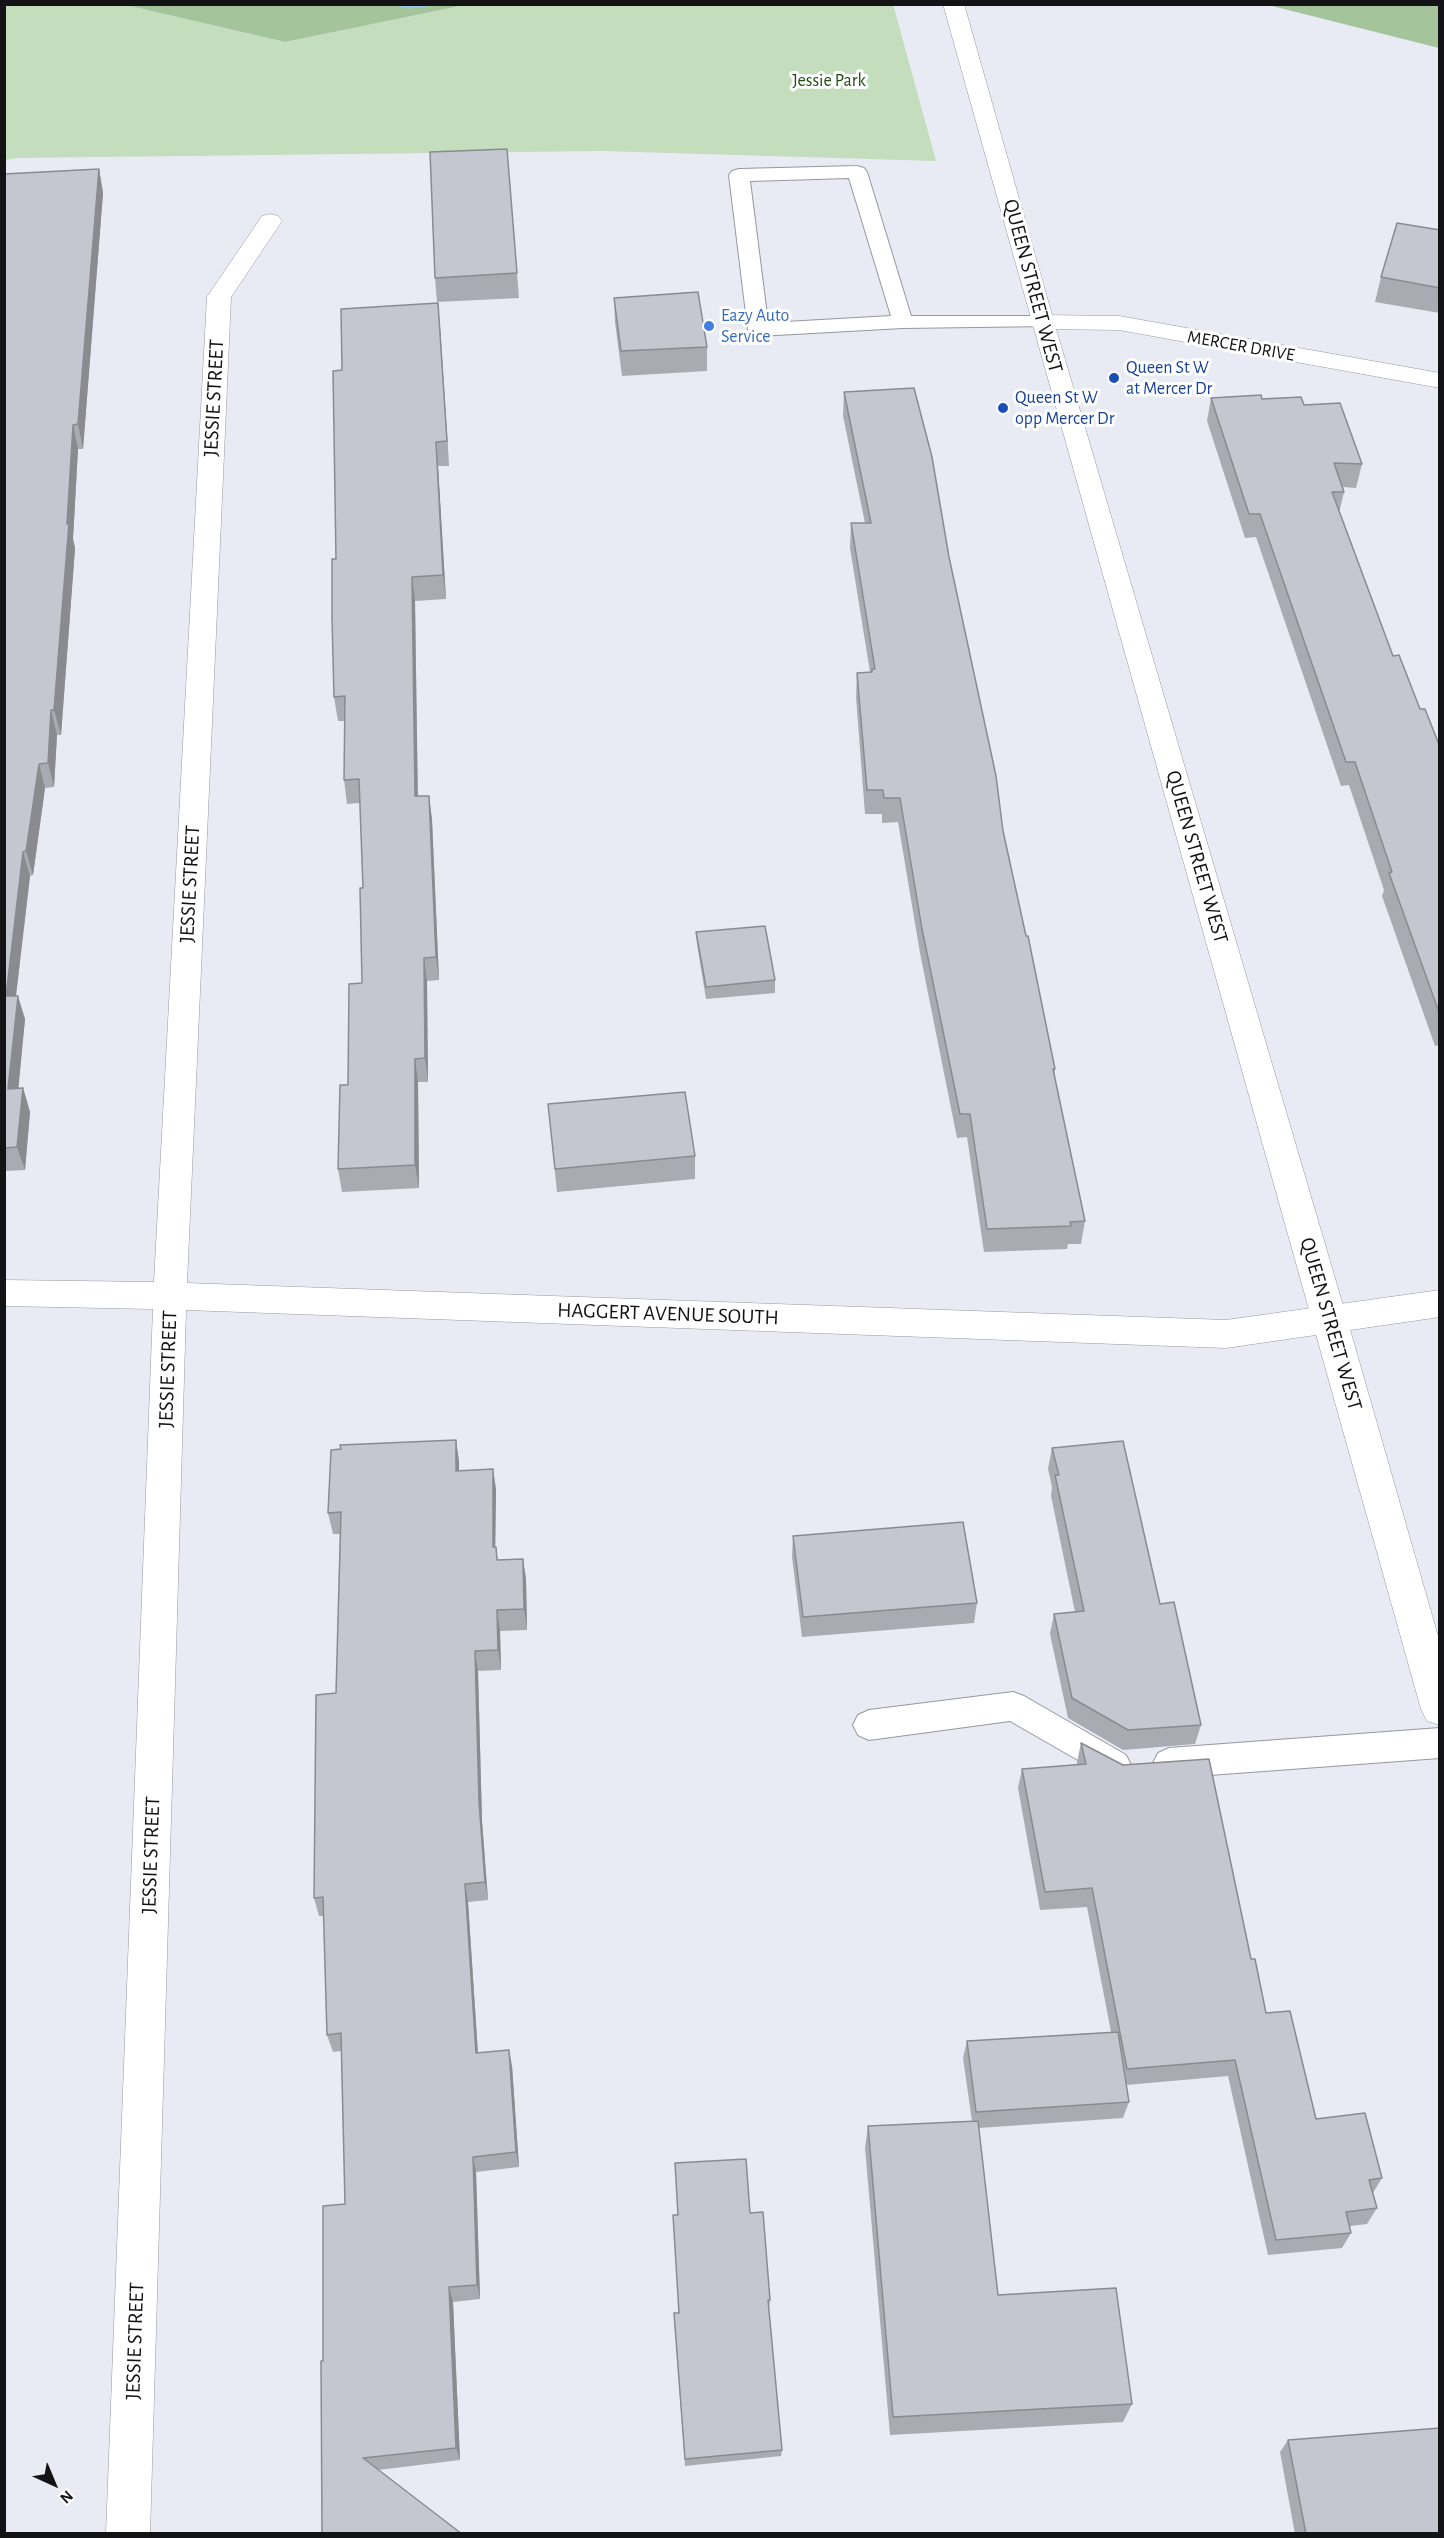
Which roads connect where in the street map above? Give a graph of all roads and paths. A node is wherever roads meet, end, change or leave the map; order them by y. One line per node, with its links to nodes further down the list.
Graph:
1 (953, 4): 4 (street, QUEEN STREET WEST)
2 (270, 221): 7 (street, JESSIE STREET)
3 (903, 322): 3 (lane); 4 (lane)
4 (1042, 322): 5 (street, MERCER DRIVE); 9 (street, QUEEN STREET WEST)
5 (1440, 381)
6 (4, 1293): 7 (street, HAGGERT AVENUE SOUTH)
7 (170, 1296): 9 (street, HAGGERT AVENUE SOUTH); 13 (street, JESSIE STREET)
8 (1440, 1303): 9 (street, HAGGERT AVENUE SOUTH)
9 (1330, 1319): 10 (street, QUEEN STREET WEST)
10 (1440, 1709)
11 (869, 1725): 12 (lane)
12 (1440, 1743)
13 (128, 2534)

